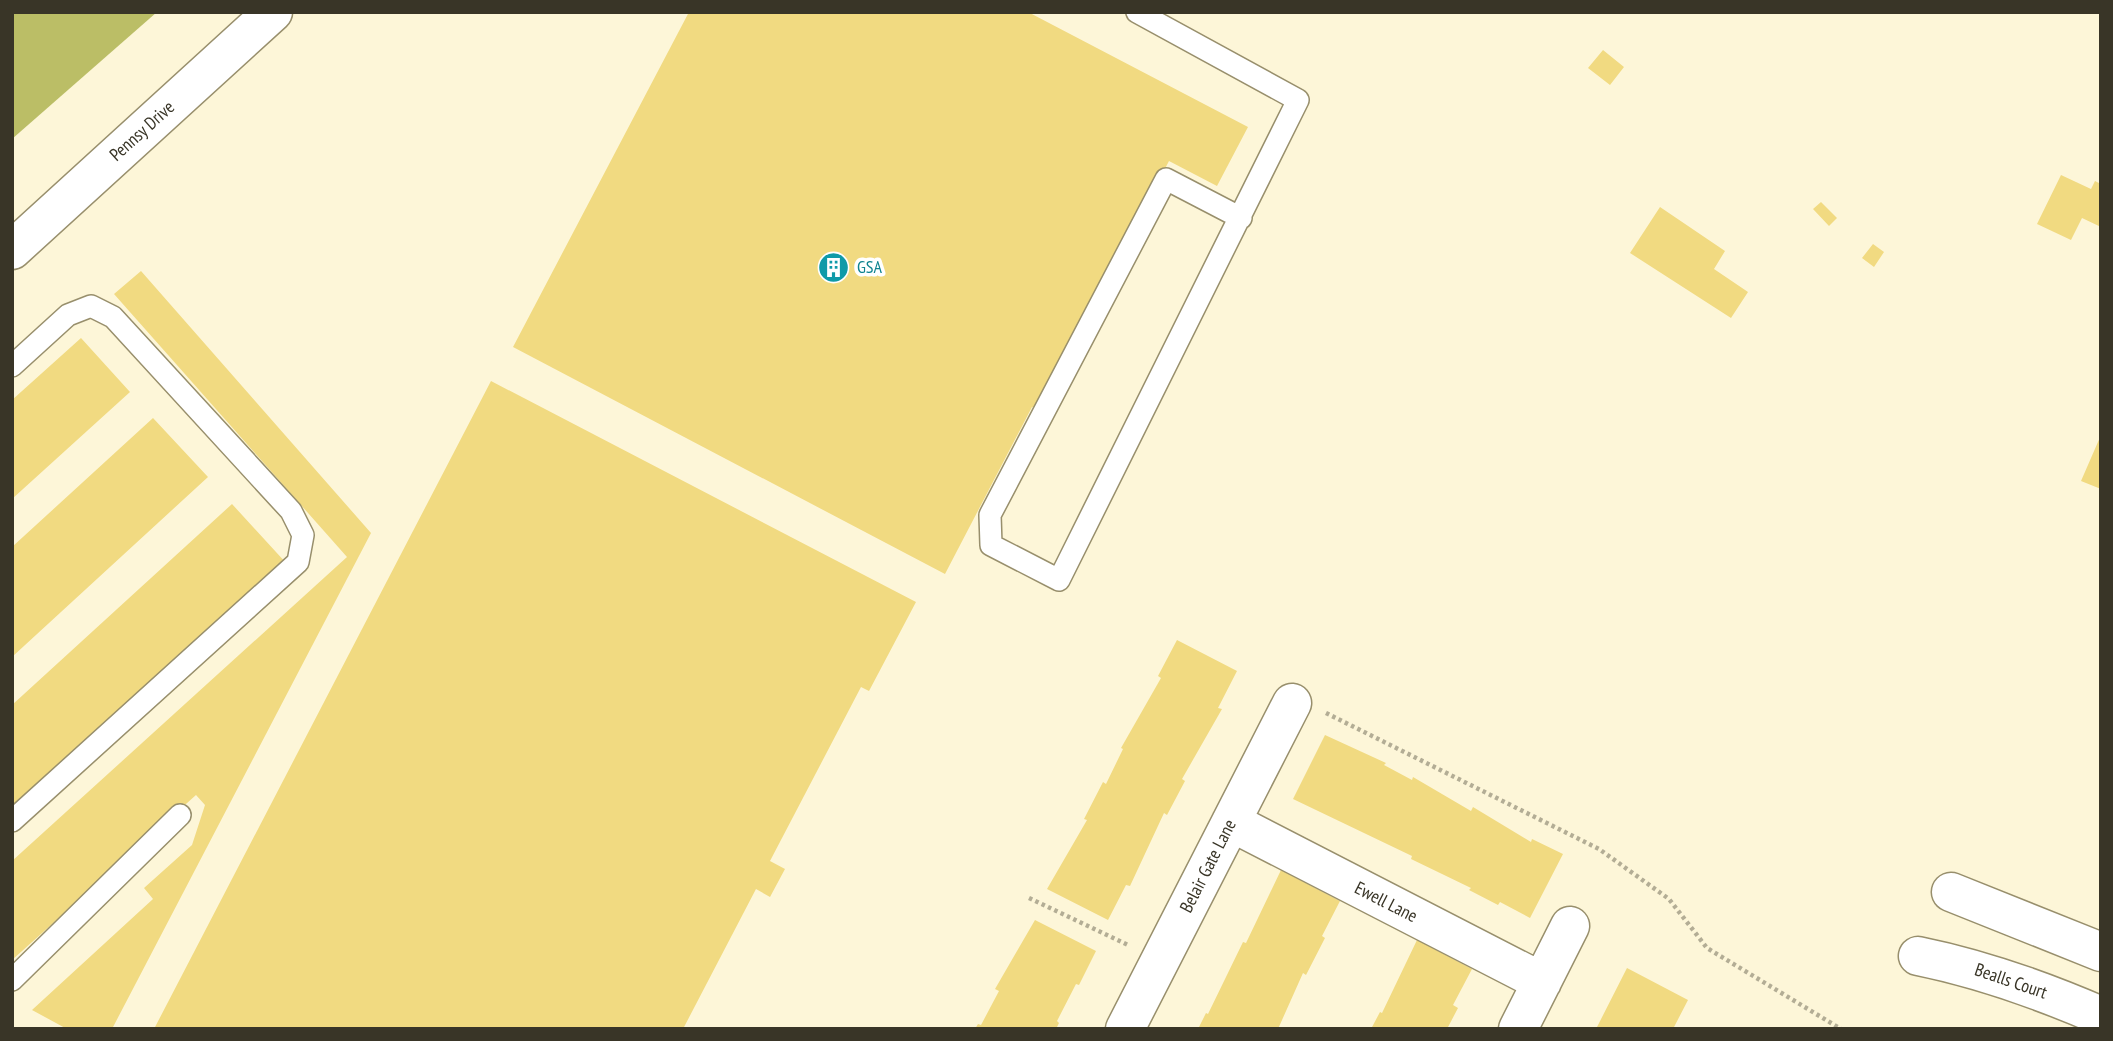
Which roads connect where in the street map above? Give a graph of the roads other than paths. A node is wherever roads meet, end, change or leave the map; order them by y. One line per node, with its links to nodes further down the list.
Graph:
1 (272, 12): 4 (street, Pennsy Drive)
2 (1137, 12): 3 (lane)
3 (1241, 218): 3 (lane)
4 (12, 250)
5 (12, 366): 8 (lane)
6 (1306, 706): 9 (street, Belair Gate Lane)
7 (180, 815): 14 (lane)
8 (12, 821)
9 (1231, 822): 15 (street, Ewell Lane); 17 (street, Belair Gate Lane)
10 (1951, 892): 12 (street)
11 (1570, 926): 15 (street)
12 (2101, 952)
13 (1918, 956): 16 (street, Bealls Court)
14 (12, 980)
15 (1542, 982): 18 (street)
16 (2101, 1016)
17 (1125, 1029)
18 (1518, 1029)

